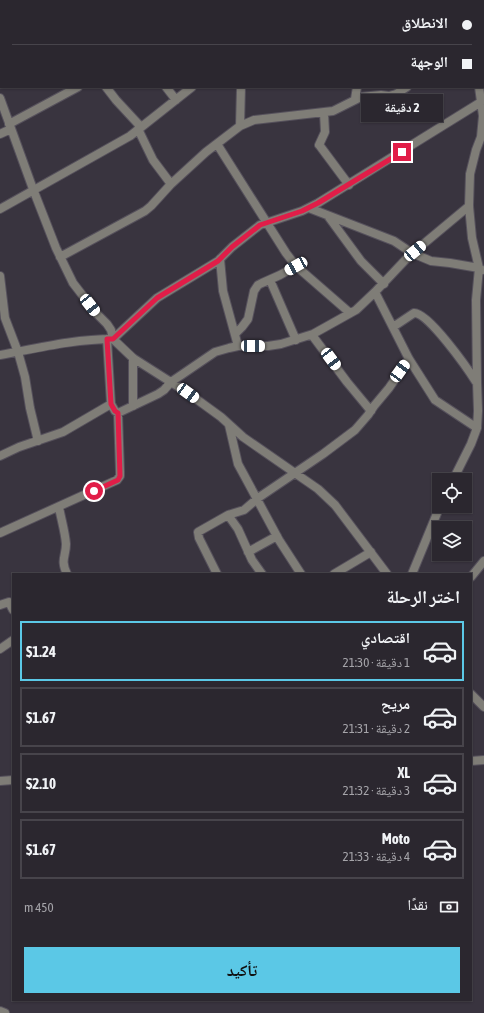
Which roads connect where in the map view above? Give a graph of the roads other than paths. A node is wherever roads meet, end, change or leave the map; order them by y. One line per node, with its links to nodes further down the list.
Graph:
1 (74, 88): 14 (street)
2 (107, 88): 16 (street)
3 (167, 88): 11 (street)
4 (191, 88): 11 (street)
5 (241, 88): 15 (street)
6 (357, 88): 10 (street)
7 (405, 88): 10 (street)
8 (479, 88): 12 (street)
9 (0, 98): 14 (street)
10 (355, 99): 13 (street)
11 (176, 100): 16 (street)
12 (481, 102): 20 (street); 22 (street)
13 (324, 113): 15 (street); 22 (street)
14 (10, 126): 17 (street); 23 (street)
15 (240, 126): 18 (street)
16 (140, 128): 21 (street); 23 (street)
17 (0, 134)
18 (217, 144): 21 (street); 28 (street)
19 (484, 146): 20 (street)
20 (474, 156): 24 (street)
21 (171, 184): 30 (street)
22 (349, 185): 25 (street)
23 (33, 189): 26 (street); 30 (street)
24 (469, 206): 29 (street); 33 (street)
25 (309, 208): 27 (street); 28 (street)
26 (0, 209)
27 (328, 216): 29 (street); 36 (street)
28 (266, 222): 31 (street); 32 (street)
29 (412, 253): 33 (street); 36 (street)
30 (60, 257): 42 (street)
31 (220, 259): 40 (street); 42 (street)
32 (296, 266): 35 (street); 38 (street)
33 (482, 270): 50 (street)
34 (0, 276): 45 (street)
35 (270, 280): 40 (street); 43 (street)
36 (384, 284): 37 (street)
37 (376, 292): 38 (street); 39 (street)
38 (350, 313): 41 (street)
39 (393, 327): 48 (street); 50 (street)
40 (235, 334): 44 (street)
41 (312, 334): 43 (street); 53 (street)
42 (110, 339): 45 (street); 47 (street); 51 (street)
43 (296, 340): 44 (street)
44 (238, 346): 49 (street)
45 (18, 352): 46 (street); 57 (street)
46 (0, 355)
47 (133, 358): 49 (street); 52 (street)
48 (409, 359): 53 (street); 56 (street)
49 (171, 382): 52 (street); 55 (street)
50 (477, 382): 56 (street)
51 (111, 404): 54 (street); 57 (street)
52 (133, 406): 54 (street)
53 (371, 411): 59 (street)
54 (118, 413): 62 (street)
55 (229, 424): 59 (street); 61 (street)
56 (476, 428): 60 (street)
57 (38, 441): 58 (street)
58 (0, 456)
59 (295, 473): 61 (street); 68 (street)
60 (456, 473)
61 (256, 500): 64 (street); 66 (street)
62 (59, 507): 65 (street); 70 (street)
63 (437, 513): 76 (street)
64 (228, 515): 67 (street); 71 (street)
65 (0, 533)
66 (277, 536): 67 (street); 73 (street)
67 (248, 552): 72 (street)
68 (371, 552): 74 (street); 75 (street)
69 (484, 561): 77 (street)
70 (67, 573)
71 (216, 573)
72 (261, 573)
73 (300, 573)
74 (336, 573)
75 (386, 573)
76 (412, 573)
77 (472, 576)
78 (0, 605): 79 (street)
79 (12, 608)
80 (12, 641): 81 (street)
81 (0, 649)
82 (472, 695): 83 (street)
83 (484, 707)
84 (484, 760): 85 (street)
85 (472, 761)
86 (12, 780): 87 (street)
87 (0, 781)
88 (0, 1011): 89 (street)
89 (6, 1013)

